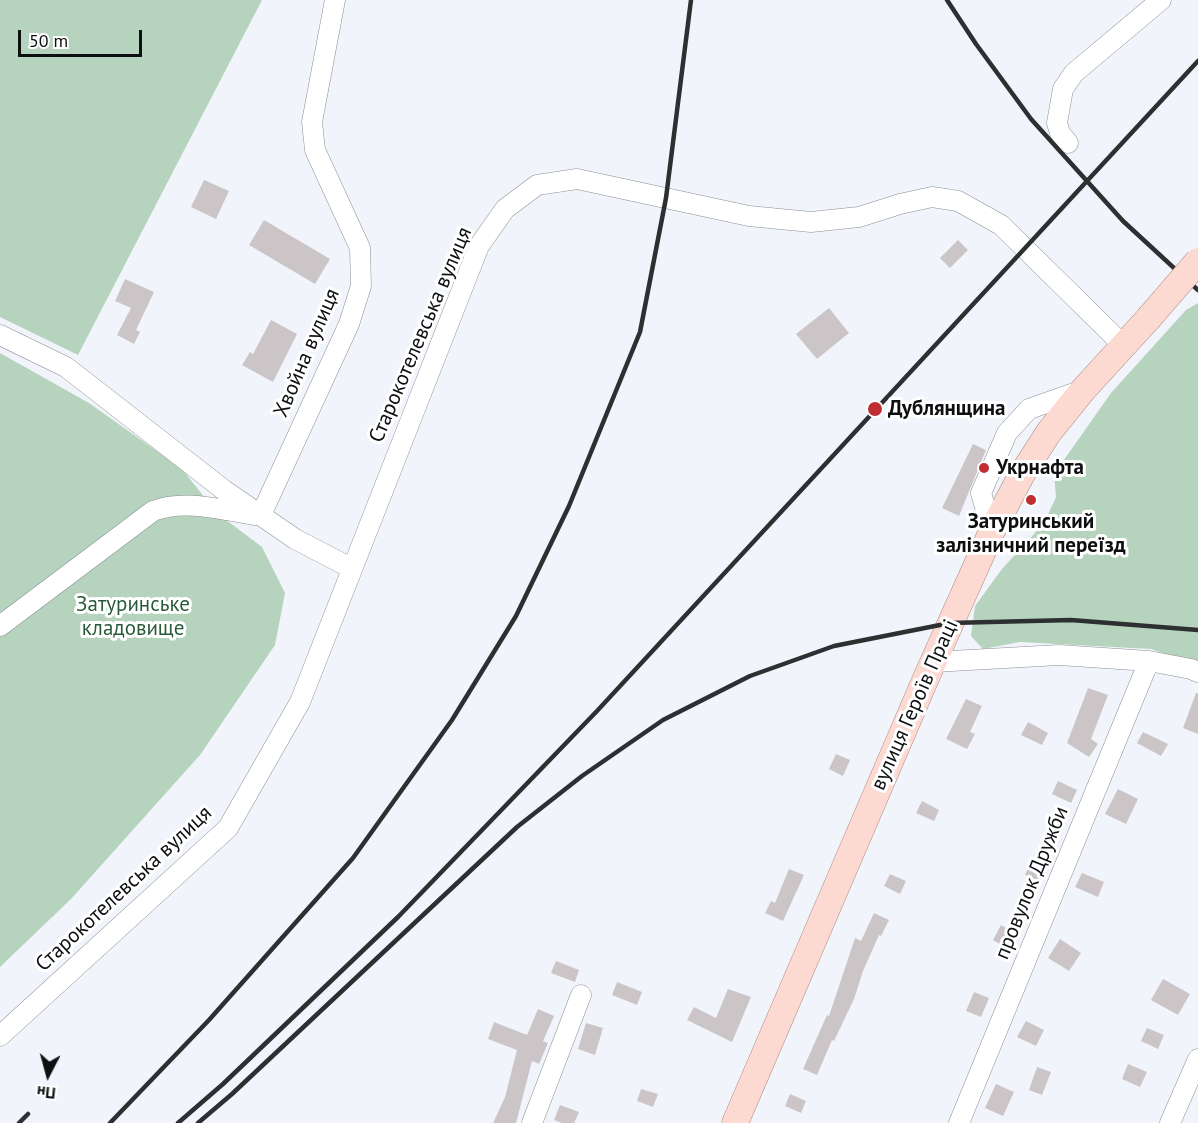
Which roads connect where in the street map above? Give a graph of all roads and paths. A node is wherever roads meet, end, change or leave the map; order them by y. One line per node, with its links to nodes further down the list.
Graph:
1 (335, 0): 9 (street, Хвойна вулиця)
2 (1161, 0): 3 (street)
3 (1141, 6): 4 (street)
4 (1068, 143)
5 (1198, 261): 7 (main road, вулиця Героїв Праці, bridge)
6 (0, 335): 9 (street)
7 (1123, 345): 8 (main road, вулиця Героїв Праці); 11 (street, Старокотелевська вулиця)
8 (1083, 390): 10 (main road, вулиця Героїв Праці); 10 (street)
9 (261, 515): 11 (street); 12 (street)
10 (992, 531): 14 (main road, вулиця Героїв Праці)
11 (351, 568): 17 (street, Старокотелевська вулиця)
12 (0, 626)
13 (1149, 661): 14 (street); 15 (street); 21 (street, провулок Дружби)
14 (933, 662): 20 (main road, вулиця Героїв Праці)
15 (1198, 672)
16 (581, 995): 19 (street)
17 (0, 1036)
18 (1198, 1059): 22 (street)
19 (532, 1123)
20 (735, 1123)
21 (959, 1123)
22 (1170, 1123)

